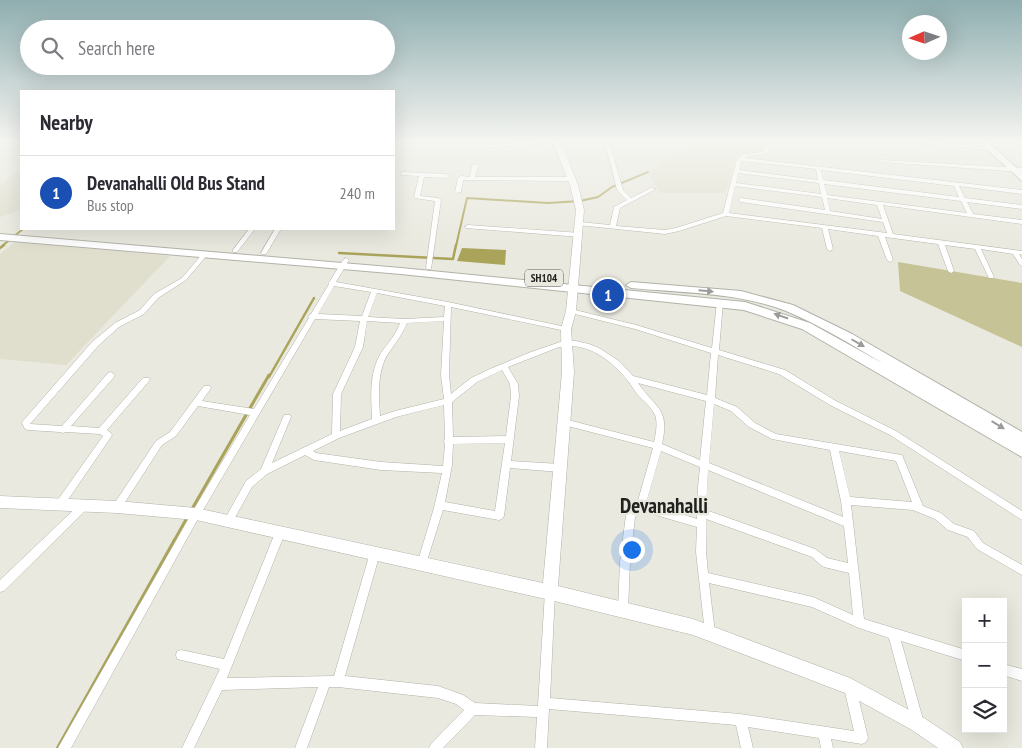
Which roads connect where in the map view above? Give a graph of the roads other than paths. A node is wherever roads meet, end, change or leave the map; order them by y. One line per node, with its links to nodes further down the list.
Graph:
1 (422, 177): 47 (street)
2 (617, 177): 16 (street)
3 (735, 177): 10 (street)
4 (782, 177): 9 (street)
5 (820, 177): 9 (street)
6 (886, 177): 11 (street)
7 (472, 178): 8 (street); 13 (street)
8 (572, 179): 26 (street)
9 (821, 182): 15 (street); 18 (street)
10 (733, 184): 15 (street); 22 (street)
11 (956, 185): 14 (street); 18 (street)
12 (653, 189): 16 (street)
13 (458, 192)
14 (1022, 192)
15 (824, 197): 19 (street); 21 (street)
16 (629, 199): 27 (street)
17 (741, 200): 21 (street)
18 (963, 200): 20 (street); 23 (street)
19 (880, 204): 23 (street); 24 (street)
20 (1022, 206)
21 (828, 213): 24 (street)
22 (726, 214): 27 (street); 29 (street)
23 (971, 216): 25 (street)
24 (886, 221): 35 (street)
25 (1022, 222)
26 (580, 224): 27 (street); 33 (street)
27 (613, 226)
28 (468, 227): 33 (street)
29 (825, 228): 34 (street); 39 (street)
30 (251, 230): 40 (street)
31 (277, 230): 41 (street)
32 (4, 234): 36 (main road, SH104)
33 (580, 235): 51 (street)
34 (881, 235): 35 (street); 44 (street)
35 (890, 236): 37 (street)
36 (26, 237): 40 (main road, SH104); 43 (main road, SH104)
37 (941, 243): 38 (street); 48 (street)
38 (977, 247): 42 (street); 49 (street)
39 (830, 249)
40 (235, 251): 41 (main road, SH104)
41 (264, 253): 45 (main road, SH104)
42 (1018, 253): 46 (street)
43 (204, 254): 45 (main road, SH104); 75 (street)
44 (890, 260)
45 (343, 263): 47 (main road, SH104); 50 (street); 51 (main road, SH104)
46 (1022, 264)
47 (429, 268): 51 (main road, SH104)
48 (951, 271)
49 (991, 277)
50 (331, 283): 52 (street); 56 (street)
51 (574, 284): 53 (main road, SH104); 55 (street); 79 (main road, SH104, one-way to 79)
52 (375, 291): 54 (street); 57 (street)
53 (720, 302): 62 (street); 84 (main road, SH104, one-way to 53)
54 (448, 304): 58 (street); 60 (street)
55 (571, 311): 60 (street); 62 (street)
56 (311, 316): 57 (street); 71 (street)
57 (364, 319): 59 (street); 77 (street)
58 (446, 319): 59 (street); 69 (street)
59 (404, 321): 73 (street)
60 (566, 329): 61 (street)
61 (566, 343): 63 (street); 65 (street); 74 (street)
62 (714, 350): 68 (street); 100 (street)
63 (504, 367): 69 (street); 78 (street)
64 (111, 375): 75 (street)
65 (632, 379): 68 (street); 81 (street)
66 (146, 380): 76 (street)
67 (207, 388): 70 (street)
68 (710, 399): 82 (street); 86 (street)
69 (448, 402): 73 (street); 80 (street)
70 (197, 403): 71 (street); 96 (street)
71 (256, 414): 98 (street)
72 (287, 417): 89 (street)
73 (376, 422): 77 (street)
74 (564, 422): 81 (street); 87 (street)
75 (63, 430): 76 (street)
76 (101, 432): 92 (street)
77 (336, 436): 83 (street)
78 (509, 439): 80 (street); 85 (street)
79 (1022, 439)
80 (448, 441): 88 (street)
81 (656, 446): 86 (street); 95 (street)
82 (834, 449): 91 (street); 97 (street)
83 (306, 451): 88 (street); 89 (street)
84 (1022, 451)
85 (506, 464): 87 (street); 94 (street)
86 (704, 465): 99 (street); 102 (street)
87 (560, 468): 111 (street)
88 (446, 470): 94 (street)
89 (264, 471): 101 (street)
90 (0, 502): 92 (street)
91 (846, 502): 97 (street); 102 (street)
92 (60, 504): 93 (street)
93 (85, 505): 96 (street); 110 (street)
94 (439, 505): 106 (street)
95 (641, 506): 103 (street); 112 (street)
96 (117, 507): 98 (street)
97 (919, 508): 108 (street)
98 (192, 513): 101 (street); 129 (street)
99 (702, 513): 103 (street); 107 (street)
100 (1022, 516)
101 (229, 520): 104 (street)
102 (848, 523): 107 (street)
103 (701, 524): 109 (street)
104 (280, 533): 105 (street); 118 (street)
105 (375, 554): 106 (street); 121 (street)
106 (422, 564): 111 (street)
107 (854, 569): 113 (street)
108 (1022, 570)
109 (704, 577): 113 (street); 114 (street)
110 (0, 587)
111 (550, 592): 112 (street); 124 (street)
112 (623, 610): 114 (street)
113 (859, 623): 115 (street)
114 (710, 633): 123 (street)
115 (893, 633): 117 (street); 127 (street)
116 (181, 655): 118 (street)
117 (962, 655)
118 (227, 664): 122 (street)
119 (1007, 669): 120 (street)
120 (1022, 675)
121 (332, 681): 122 (street); 125 (street); 131 (street)
122 (219, 684): 130 (street)
123 (850, 686): 127 (street); 128 (street)
124 (544, 707): 125 (street); 126 (street); 133 (street)
125 (473, 709): 132 (street)
126 (740, 720): 128 (street); 134 (street)
127 (918, 724): 136 (street)
128 (824, 733): 135 (street)
129 (64, 748)
130 (188, 748)
131 (301, 748)
132 (435, 748)
133 (542, 748)
134 (746, 748)
135 (827, 748)
136 (954, 748)

